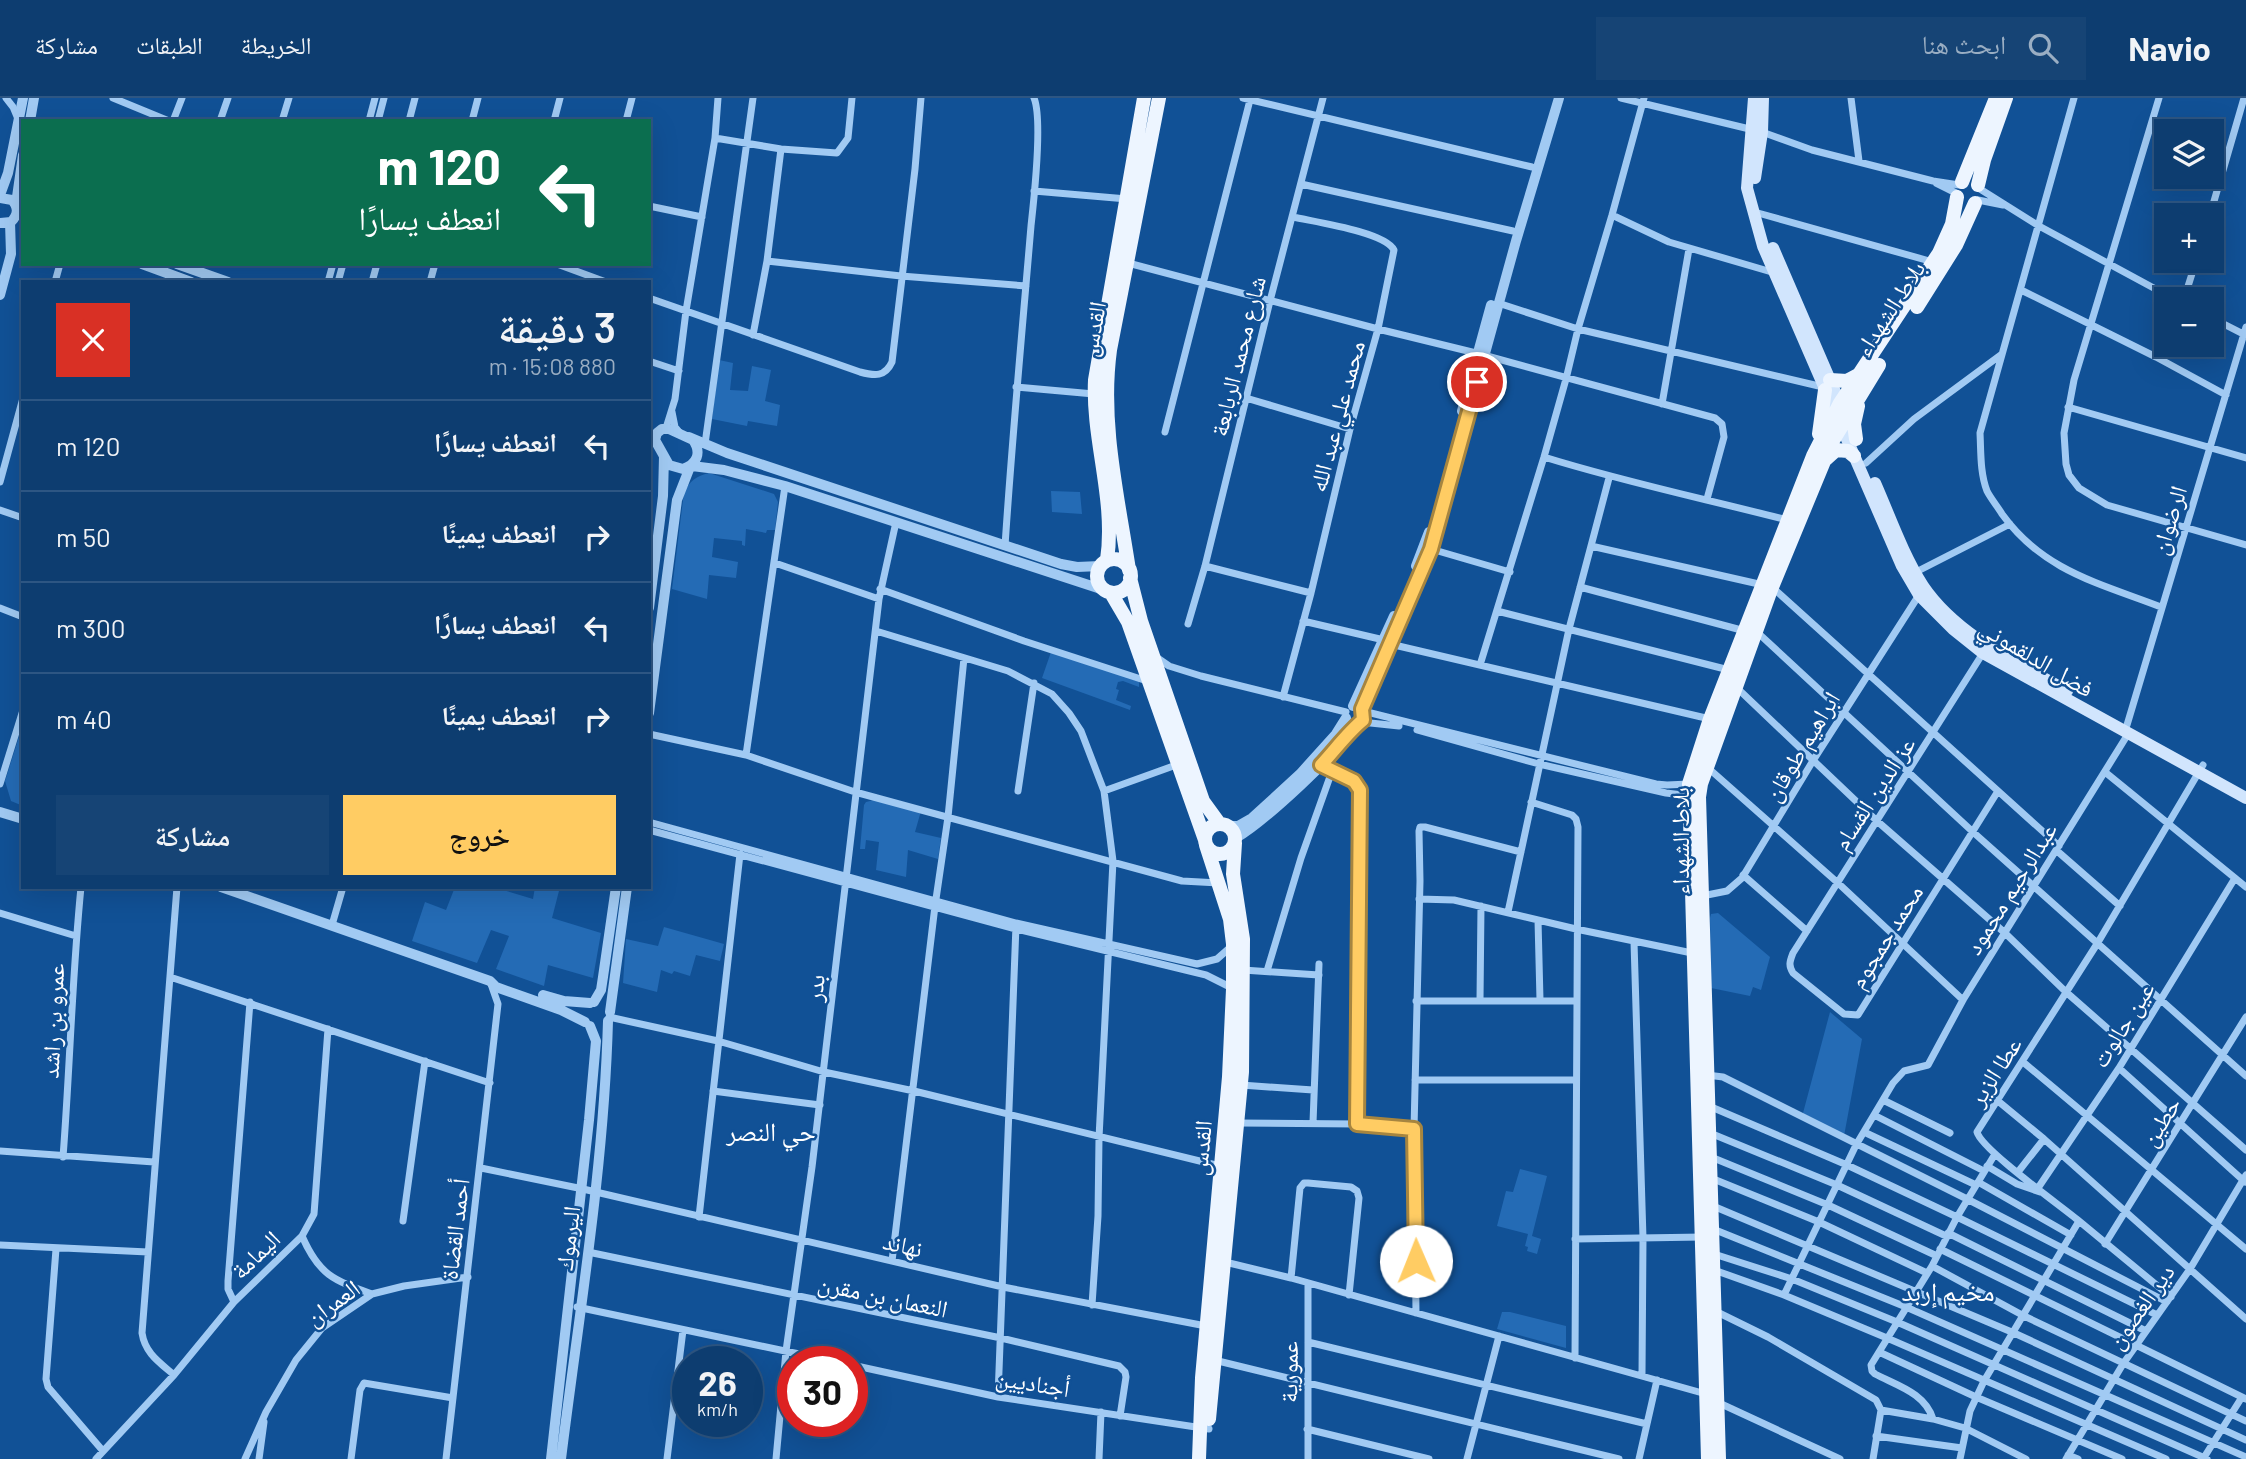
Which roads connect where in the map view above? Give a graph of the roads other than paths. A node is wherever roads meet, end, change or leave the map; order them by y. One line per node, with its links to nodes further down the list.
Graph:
1 (6, 98): 36 (street)
2 (23, 98): 37 (street)
3 (34, 98): 38 (street)
4 (113, 98): 39 (street)
5 (182, 98): 40 (street)
6 (228, 98): 41 (street)
7 (289, 98): 42 (street)
8 (375, 98): 43 (street)
9 (384, 98): 44 (street)
10 (415, 98): 45 (street)
11 (478, 98): 46 (street)
12 (560, 98): 47 (street)
13 (632, 98): 48 (street)
14 (718, 98): 51 (street)
15 (753, 98): 52 (street)
16 (852, 98): 53 (street)
17 (921, 98): 84 (street)
18 (1034, 98): 59 (street)
19 (1144, 98): 62 (main road, القدس)
20 (1159, 98): 76 (main road, القدس)
21 (1323, 98): 35 (street, شارع محمد الربابعة)
22 (1551, 98): 55 (street)
23 (1559, 98): 95 (street)
24 (1620, 98): 34 (street)
25 (1754, 98): 50 (main road)
26 (1763, 98): 50 (main road)
27 (1851, 98): 54 (street)
28 (1996, 98): 58 (main road)
29 (2006, 98): 60 (main road, بلاط الشهداء)
30 (2074, 98): 71 (street)
31 (2158, 98): 80 (street)
32 (2244, 98): 63 (street)
33 (1247, 99): 35 (street); 88 (street)
34 (1644, 101): 50 (street); 67 (street)
35 (1319, 116): 55 (street); 57 (street, شارع محمد الربابعة)
36 (22, 119)
37 (24, 119)
38 (25, 119)
39 (166, 119)
40 (172, 119)
41 (221, 119)
42 (283, 119)
43 (370, 119)
44 (379, 119)
45 (410, 119)
46 (473, 119)
47 (555, 119)
48 (627, 119)
49 (21, 131): 61 (street)
50 (1757, 131): 54 (street); 66 (main road); 82 (main road)
51 (715, 138): 52 (street); 68 (street)
52 (747, 143): 53 (street); 98 (street)
53 (781, 149): 74 (street)
54 (1859, 160): 58 (street)
55 (1532, 167): 72 (street)
56 (21, 182): 65 (street)
57 (1301, 184): 69 (street, شارع محمد الربابعة); 72 (street)
58 (1958, 189): 60 (main road); 60 (main road); 75 (main road)
59 (1034, 191): 62 (street); 89 (street)
60 (1978, 194): 71 (street); 109 (main road, بلاط الشهداء)
61 (0, 197): 65 (street)
62 (1127, 198): 113 (main road, القدس)
63 (2213, 203)
64 (651, 206): 68 (street)
65 (19, 208): 70 (street)
66 (1758, 213): 75 (street); 111 (main road)
67 (1612, 215): 73 (street); 101 (street)
68 (702, 217): 96 (street)
69 (1293, 217): 94 (street, شارع محمد الربابعة); 100 (street, محمد علي عبد الله)
70 (7, 222): 92 (street)
71 (2039, 226): 80 (street); 91 (street)
72 (1513, 231): 105 (street)
73 (1689, 249): 82 (street); 104 (street)
74 (767, 261): 84 (street); 103 (street)
75 (1933, 262): 109 (main road)
76 (1128, 263): 88 (street); 156 (main road, القدس)
77 (147, 266): 85 (street)
78 (563, 266): 83 (street)
79 (590, 266): 83 (street)
80 (2110, 266): 90 (street); 99 (street)
81 (200, 268): 86 (street)
82 (1775, 273): 111 (main road)
83 (588, 275): 87 (street)
84 (901, 276): 89 (street); 103 (street)
85 (186, 280)
86 (224, 280)
87 (601, 280)
88 (1202, 284): 94 (street); 124 (street)
89 (1026, 286): 112 (street)
90 (2154, 289)
91 (2021, 290): 99 (street); 106 (street)
92 (0, 295)
93 (651, 299): 96 (street)
94 (1269, 301): 100 (street); 115 (street, شارع محمد الربابعة)
95 (1498, 303): 101 (street); 105 (street)
96 (687, 311): 98 (street); 108 (street)
97 (2224, 323): 102 (street)
98 (722, 324): 103 (street); 128 (street)
99 (2091, 324): 114 (street); 118 (street)
100 (1378, 329): 105 (street); 123 (street, محمد علي عبد الله)
101 (1577, 329): 104 (street); 110 (street)
102 (2245, 332): 114 (street, الرضوان)
103 (753, 335)
104 (1670, 351): 111 (street); 116 (street)
105 (1481, 354): 110 (street); 150 (street); 174 (street)
106 (2002, 354): 134 (street); 144 (street)
107 (651, 362): 108 (street)
108 (679, 371): 119 (street)
109 (1866, 376): 111 (main road); 120 (main road, بلاط الشهداء); 126 (main road)
110 (1566, 379): 116 (street); 131 (street)
111 (1826, 386): 120 (main road); 133 (main road)
112 (1016, 387): 113 (street); 148 (street)
113 (1094, 394): 152 (main road, القدس)
114 (2226, 395): 129 (street, الرضوان)
115 (1246, 398): 123 (street); 153 (street, شارع محمد الربابعة)
116 (1662, 404): 139 (street)
117 (21, 405): 137 (street)
118 (2068, 407): 129 (street); 145 (street)
119 (672, 412): 122 (street); 125 (street)
120 (1840, 414): 126 (main road, فضل الدلقموني); 133 (main road, بلاط الشهداء); 134 (main road, فضل الدلقموني)
121 (651, 426): 122 (street)
122 (664, 429): 125 (street); 130 (street)
123 (1350, 429): 162 (street, محمد علي عبد الله)
124 (1165, 432)
125 (684, 435): 128 (street); 135 (street)
126 (1856, 439): 134 (main road, فضل الدلقموني)
127 (651, 444): 130 (street)
128 (705, 444): 148 (street)
129 (2210, 448): 132 (street); 145 (street, الرضوان)
130 (662, 454): 135 (street); 146 (street)
131 (1544, 457): 136 (street); 154 (street)
132 (2246, 458)
133 (1818, 459): 134 (main road); 142 (main road); 158 (main road, بلاط الشهداء)
134 (1860, 459): 155 (main road, فضل الدلقموني); 163 (main road, فضل الدلقموني)
135 (691, 466): 138 (street); 186 (street)
136 (1609, 478): 139 (street); 149 (street)
137 (0, 482)
138 (785, 486): 143 (street); 151 (street)
139 (1707, 499): 142 (street)
140 (0, 510): 141 (street)
141 (21, 517)
142 (1787, 520): 158 (main road)
143 (896, 522): 160 (street, بدر); 161 (street)
144 (2010, 524): 155 (street); 165 (street)
145 (2187, 528): 147 (street); 165 (street, الرضوان)
146 (654, 539): 157 (street)
147 (2246, 545)
148 (1004, 546): 152 (street)
149 (1591, 546): 158 (street); 159 (street)
150 (1431, 549): 154 (street); 174 (street)
151 (775, 562): 164 (street); 194 (street)
152 (1104, 563): 156 (main road); 161 (main road)
153 (1205, 566): 162 (street); 170 (street, شارع محمد الربابعة)
154 (1510, 572): 167 (street)
155 (1916, 572): 191 (main road, فضل الدلقموني)
156 (1130, 574): 161 (main road); 175 (main road, القدس)
157 (651, 580)
158 (1768, 586): 173 (main road, بلاط الشهداء); 180 (street)
159 (1580, 587): 171 (street); 173 (street)
160 (880, 589): 164 (street, بدر); 181 (street)
161 (1109, 592): 181 (main road, القدس)
162 (1311, 593): 169 (street, محمد علي عبد الله)
163 (1919, 595): 176 (main road, فضل الدلقموني); 180 (street, ابراهيم طوقان)
164 (879, 599): 172 (street, بدر)
165 (2161, 607): 191 (street, الرضوان)
166 (0, 608): 168 (street)
167 (1497, 611): 171 (street); 178 (street)
168 (21, 616)
169 (1303, 621): 174 (street); 185 (street, محمد علي عبد الله)
170 (1188, 624)
171 (1569, 629): 179 (street); 183 (street)
172 (876, 631): 177 (street); 210 (street, بدر)
173 (1751, 632): 179 (main road); 184 (main road, بلاط الشهداء); 187 (street)
174 (1387, 642): 178 (street); 188 (street)
175 (1152, 653): 185 (street); 222 (main road, القدس)
176 (1983, 653): 191 (main road, فضل الدلقموني); 192 (street, عز الدين القسام)
177 (964, 658): 182 (street); 214 (street)
178 (1480, 665): 183 (street)
179 (1730, 670): 190 (main road)
180 (1867, 674): 187 (street, ابراهيم طوقان); 192 (street)
181 (1149, 682): 197 (main road, القدس)
182 (1034, 683): 206 (street); 208 (street)
183 (1558, 683): 190 (street); 196 (street)
184 (1735, 687): 195 (street); 199 (main road, بلاط الشهداء)
185 (1283, 697): 188 (street)
186 (651, 698)
187 (1844, 711): 195 (street, ابراهيم طوقان); 202 (street)
188 (1355, 715): 196 (street); 198 (street); 222 (street)
189 (21, 716): 204 (street)
190 (1710, 719): 207 (main road)
191 (2127, 730): 200 (main road, فضل الدلقموني); 203 (street, عبدالرحيم محمود)
192 (1934, 733): 202 (street, عز الدين القسام); 209 (street)
193 (651, 734): 194 (street)
194 (746, 755): 210 (street)
195 (1814, 759): 216 (street); 219 (street, ابراهيم طوقان)
196 (1540, 760): 207 (street); 207 (street); 212 (street)
197 (1179, 764): 208 (street); 223 (main road, القدس)
198 (1321, 765): 201 (street); 222 (street)
199 (1706, 766): 207 (main road, بلاط الشهداء); 219 (street)
200 (2201, 769): 205 (main road, فضل الدلقموني); 211 (main road, فضل الدلقموني); 218 (street, عطا الزير)
201 (1332, 771): 265 (street); 312 (street)
202 (1909, 772): 216 (street, عز الدين القسام); 221 (street)
203 (2105, 772): 218 (street); 224 (street, عبدالرحيم محمود)
204 (0, 784)
205 (2246, 789)
206 (1018, 790)
207 (1694, 790): 242 (main road, بلاط الشهداء); 261 (main road)
208 (1104, 791): 227 (street)
209 (1998, 791): 221 (street, محمد جمجوم); 224 (street)
210 (855, 792): 214 (street); 230 (street, بدر)
211 (2246, 798)
212 (1531, 802): 225 (street); 252 (street)
213 (0, 812): 215 (street)
214 (948, 817): 227 (street); 244 (street)
215 (21, 819)
216 (1877, 821): 231 (street); 233 (street, عز الدين القسام)
217 (651, 823): 230 (street)
218 (2170, 824): 229 (street); 246 (street, عطا الزير)
219 (1774, 828): 228 (street, ابراهيم طوقان); 233 (street)
220 (651, 831): 226 (street)
221 (1973, 832): 231 (street, محمد جمجوم); 234 (street)
222 (1230, 833): 223 (main road); 223 (main road); 264 (main road, القدس)
223 (1206, 842): 232 (main road, القدس)
224 (2058, 848): 234 (street, عبدالرحيم محمود); 246 (street)
225 (1521, 852): 243 (street); 247 (street)
226 (740, 854): 230 (street); 285 (street)
227 (1113, 861): 232 (street); 260 (street)
228 (1743, 875): 242 (street, ابراهيم طوقان); 253 (street)
229 (2235, 877): 235 (street); 277 (street, عين جالوت)
230 (844, 879): 244 (street); 291 (street, بدر)
231 (1942, 880): 254 (street); 257 (street, محمد جمجوم)
232 (1219, 883): 258 (main road, القدس)
233 (1838, 883): 253 (street, عز الدين القسام); 257 (street)
234 (2034, 885): 254 (street, عبدالرحيم محمود); 259 (street)
235 (2246, 887)
236 (81, 889): 255 (street, عمرو بن راشد)
237 (177, 889): 267 (street)
238 (342, 889): 250 (street)
239 (616, 889): 279 (street)
240 (627, 889): 281 (street, اليرموك)
241 (244, 891): 250 (street)
242 (1702, 896): 292 (main road, بلاط الشهداء)
243 (1419, 899): 245 (street); 275 (street)
244 (935, 902): 251 (street); 300 (street)
245 (1480, 906): 247 (street); 272 (street)
246 (2120, 906): 259 (street, عطا الزير)
247 (1508, 912): 249 (street)
248 (0, 913): 255 (street)
249 (1538, 920): 252 (street); 273 (street)
250 (332, 925): 268 (street)
251 (1016, 926): 260 (street); 307 (street)
252 (1576, 929): 256 (street); 276 (street)
253 (1807, 931): 262 (street, عز الدين القسام)
254 (2005, 933): 271 (street); 274 (street, عبدالرحيم محمود)
255 (76, 936): 324 (street, عمرو بن راشد)
256 (1634, 942): 261 (street); 353 (street)
257 (1903, 943): 262 (street, محمد جمجوم); 274 (street)
258 (1233, 944): 260 (street); 270 (main road, القدس)
259 (2097, 944): 271 (street, عطا الزير); 277 (street)
260 (1109, 946): 270 (street); 317 (street)
261 (1692, 953): 292 (main road)
262 (1793, 953)
263 (1319, 964): 266 (street)
264 (1243, 970): 265 (street); 297 (main road, القدس)
265 (1267, 971): 266 (street)
266 (1318, 975): 298 (street)
267 (170, 977): 278 (street); 326 (street)
268 (490, 981): 269 (street); 280 (street, أحمد القضاة)
269 (512, 989): 279 (street); 280 (street); 283 (street)
270 (1233, 989): 327 (main road, القدس)
271 (2066, 992): 286 (street); 289 (street, عطا الزير)
272 (1480, 1000): 273 (street); 275 (street)
273 (1540, 1000): 276 (street)
274 (1963, 1000): 301 (street, عبدالرحيم محمود)
275 (1416, 1001): 294 (street)
276 (1576, 1001): 295 (street)
277 (2160, 1001): 286 (street, عين جالوت); 287 (street)
278 (250, 1002): 284 (street); 386 (street)
279 (592, 1002): 281 (street); 283 (street)
280 (498, 1004): 296 (street, أحمد القضاة)
281 (609, 1017): 283 (street); 285 (street); 337 (street, اليرموك)
282 (2246, 1017): 287 (street, حطين)
283 (587, 1024): 337 (street, اليرموك)
284 (328, 1028): 288 (street); 352 (street, اليمامة)
285 (718, 1041): 291 (street); 299 (street)
286 (2131, 1047): 290 (street, عين جالوت); 303 (street)
287 (2222, 1055): 293 (street); 303 (street, حطين)
288 (425, 1061): 296 (street); 345 (street)
289 (2023, 1062): 302 (street, عطا الزير); 308 (street)
290 (2119, 1068): 308 (street, عين جالوت); 311 (street)
291 (824, 1072): 300 (street); 304 (street, بدر)
292 (1703, 1075): 305 (main road, بلاط الشهداء); 319 (street); 349 (main road)
293 (2246, 1076)
294 (1415, 1080): 295 (street); 313 (street)
295 (1575, 1080): 354 (street)
296 (491, 1083): 329 (street, أحمد القضاة)
297 (1241, 1085): 298 (street); 309 (main road, القدس)
298 (1313, 1090): 310 (street)
299 (713, 1091): 304 (street); 343 (street)
300 (914, 1091): 307 (street); 366 (street)
301 (1883, 1100): 306 (street); 316 (street)
302 (1998, 1101): 318 (street); 322 (street, عطا الزير)
303 (2193, 1104): 311 (street, حطين); 321 (street)
304 (820, 1105): 355 (street, بدر)
305 (1709, 1106): 315 (main road, بلاط الشهداء); 328 (street)
306 (1874, 1115): 314 (street); 330 (street)
307 (1010, 1116): 317 (street); 378 (street)
308 (2087, 1116): 323 (street, عين جالوت); 331 (street)
309 (1238, 1123): 310 (street); 367 (main road, القدس)
310 (1313, 1123): 312 (street)
311 (2181, 1123): 331 (street, حطين); 334 (street)
312 (1357, 1124): 313 (street)
313 (1414, 1129): 391 (street)
314 (1864, 1132): 319 (street); 335 (street)
315 (1710, 1133): 325 (main road, بلاط الشهداء); 336 (street)
316 (1950, 1133)
317 (1099, 1138): 327 (street); 387 (street)
318 (2044, 1139): 323 (street); 332 (street)
319 (1856, 1145): 328 (street); 339 (street)
320 (0, 1150): 324 (street)
321 (2246, 1150)
322 (1995, 1154): 330 (street); 332 (street)
323 (2061, 1155): 338 (street, عين جالوت); 342 (street)
324 (63, 1157): 326 (street)
325 (1711, 1157): 333 (main road, بلاط الشهداء); 340 (street)
326 (154, 1162): 362 (street)
327 (1221, 1166): 396 (main road, القدس)
328 (1847, 1166): 336 (street); 344 (street)
329 (481, 1168): 337 (street, نهاند); 373 (street, أحمد القضاة)
330 (1985, 1169): 335 (street); 338 (street)
331 (2152, 1169): 342 (street, حطين); 348 (street)
332 (2018, 1172): 338 (street)
333 (1711, 1178): 341 (main road, بلاط الشهداء); 347 (street)
334 (2245, 1179): 348 (street, دير الغصون)
335 (1977, 1183): 339 (street); 351 (street)
336 (1838, 1185): 340 (street); 350 (street)
337 (588, 1191): 343 (street, نهاند); 363 (street, اليرموك); 388 (street, اليرموك)
338 (2041, 1191): 346 (street)
339 (1967, 1199): 344 (street); 359 (street)
340 (1828, 1205): 347 (street); 364 (street)
341 (1713, 1206): 349 (main road, بلاط الشهداء); 358 (street)
342 (2125, 1212): 356 (street, حطين); 370 (street)
343 (699, 1217): 355 (street, نهاند)
344 (1956, 1217): 350 (street); 369 (street)
345 (403, 1220)
346 (2079, 1221): 351 (street); 356 (street)
347 (1818, 1222): 358 (street); 372 (street)
348 (2217, 1225): 361 (street); 370 (street, دير الغصون)
349 (1708, 1233): 353 (street); 365 (main road, بلاط الشهداء); 368 (street); 390 (main road)
350 (1947, 1234): 364 (street); 376 (street)
351 (2071, 1235): 359 (street)
352 (302, 1236): 380 (street); 386 (street, اليمامة)
353 (1643, 1238): 354 (street); 415 (street)
354 (1575, 1239): 409 (street)
355 (803, 1241): 366 (street, نهاند); 383 (street, بدر)
356 (2105, 1244): 385 (street)
357 (0, 1245): 360 (street)
358 (1807, 1248): 368 (street); 379 (street)
359 (2063, 1248): 369 (street); 385 (street)
360 (55, 1249): 362 (street); 448 (street)
361 (2246, 1249)
362 (148, 1252): 414 (street)
363 (587, 1252): 383 (street, النعمان بن مقرن); 388 (street, اليرموك)
364 (1939, 1253): 372 (street); 384 (street)
365 (1714, 1254): 371 (main road, بلاط الشهداء); 375 (street)
366 (892, 1261): 378 (street, نهاند)
367 (1225, 1262): 374 (street); 410 (main road, القدس)
368 (1799, 1263): 375 (street); 389 (street)
369 (2052, 1265): 376 (street); 392 (street)
370 (2190, 1269): 385 (street, دير الغصون); 394 (street)
371 (1714, 1270): 382 (street); 390 (main road, بلاط الشهداء)
372 (1929, 1270): 379 (street); 393 (street)
373 (468, 1277): 380 (street, العمران); 424 (street, أحمد القضاة)
374 (1291, 1279): 377 (street); 381 (street)
375 (1792, 1279): 382 (street); 395 (street)
376 (2043, 1281): 384 (street); 398 (street)
377 (1308, 1285): 381 (street); 403 (street, عمورية)
378 (1003, 1287): 387 (street, نهاند); 401 (street)
379 (1916, 1292): 389 (street); 399 (street)
380 (372, 1294): 429 (street, العمران)
381 (1349, 1295): 391 (street)
382 (1784, 1295): 402 (street)
383 (795, 1296): 401 (street, النعمان بن مقرن); 405 (street, بدر)
384 (2034, 1296): 393 (street); 404 (street)
385 (2169, 1300): 392 (street, دير الغصون)
386 (234, 1302): 414 (street, اليمامة)
387 (1092, 1305): 396 (street, نهاند)
388 (574, 1307): 397 (street); 456 (street, اليرموك); 457 (street, اليرموك)
389 (1906, 1307): 395 (street); 407 (street)
390 (1710, 1311): 425 (main road, بلاط الشهداء); 427 (street)
391 (1416, 1313): 400 (street)
392 (2157, 1315): 398 (street, دير الغصون)
393 (2024, 1316): 399 (street); 411 (street)
394 (2246, 1319)
395 (1897, 1322): 402 (street); 412 (street)
396 (1206, 1326): 438 (main road, القدس)
397 (682, 1330): 406 (street); 458 (street)
398 (2146, 1331): 404 (street, دير الغصون)
399 (2014, 1332): 407 (street); 416 (street)
400 (1499, 1336): 409 (street); 420 (street)
401 (1001, 1338): 422 (street); 432 (street, النعمان بن مقرن)
402 (1887, 1338): 408 (street); 419 (street)
403 (1308, 1342): 418 (street, عمورية); 420 (street)
404 (2136, 1345): 411 (street, دير الغصون); 426 (street)
405 (787, 1346)
406 (777, 1349)
407 (2004, 1349): 412 (street); 421 (street)
408 (1878, 1352): 423 (street); 433 (street)
409 (1575, 1358): 415 (street)
410 (1214, 1360): 418 (street); 438 (main road, القدس)
411 (2123, 1364): 416 (street, دير الغصون); 431 (street)
412 (1994, 1365): 419 (street); 428 (street)
413 (868, 1369): 422 (street, أجناديين)
414 (174, 1375): 448 (street, اليمامة)
415 (1642, 1375): 417 (street)
416 (2114, 1379): 421 (street, دير الغصون); 441 (street)
417 (1657, 1380): 425 (street); 436 (street)
418 (1307, 1381): 435 (street); 440 (street, عمورية)
419 (1984, 1381): 423 (street); 437 (street)
420 (1486, 1386): 435 (street); 436 (street)
421 (2105, 1393): 428 (street, دير الغصون); 446 (street)
422 (998, 1397): 430 (street, أجناديين)
423 (1976, 1397): 439 (street); 444 (street)
424 (453, 1398): 454 (street); 455 (street, أحمد القضاة)
425 (1711, 1398): 468 (main road); 469 (main road, بلاط الشهداء); 470 (street)
426 (2244, 1398): 431 (street)
427 (1881, 1410): 433 (street); 442 (street)
428 (2095, 1411): 437 (street, دير الغصون); 477 (street)
429 (266, 1412): 452 (street, العمران); 453 (street)
430 (1101, 1412): 432 (street, أجناديين); 460 (street)
431 (2231, 1414): 434 (street); 441 (street)
432 (1120, 1416): 438 (street, أجناديين)
433 (1933, 1419): 439 (street)
434 (2246, 1422)
435 (1476, 1424): 465 (street); 466 (street)
436 (1647, 1424): 467 (street)
437 (2086, 1425): 444 (street, دير الغصون); 476 (street)
438 (1204, 1428): 461 (main road, القدس); 462 (main road, القدس)
439 (1965, 1428): 447 (street); 473 (street)
440 (1307, 1429): 463 (street, عمورية); 464 (street)
441 (2222, 1429): 445 (street); 446 (street)
442 (1877, 1436): 447 (street); 471 (street)
443 (778, 1437): 459 (street, بدر)
444 (2077, 1440): 449 (street, دير الغصون); 475 (street)
445 (2246, 1440)
446 (2214, 1442): 450 (street); 477 (street)
447 (1962, 1448): 472 (street)
448 (103, 1451): 451 (street, اليمامة)
449 (2067, 1457): 474 (street)
450 (2246, 1457)
451 (96, 1459)
452 (245, 1459)
453 (260, 1459)
454 (351, 1459)
455 (446, 1459)
456 (551, 1459)
457 (561, 1459)
458 (667, 1459)
459 (776, 1459)
460 (1099, 1459)
461 (1199, 1459)
462 (1209, 1459)
463 (1308, 1459)
464 (1429, 1459)
465 (1467, 1459)
466 (1619, 1459)
467 (1639, 1459)
468 (1708, 1459)
469 (1719, 1459)
470 (1840, 1459)
471 (1873, 1459)
472 (1961, 1459)
473 (2026, 1459)
474 (2078, 1459)
475 (2122, 1459)
476 (2166, 1459)
477 (2205, 1459)

